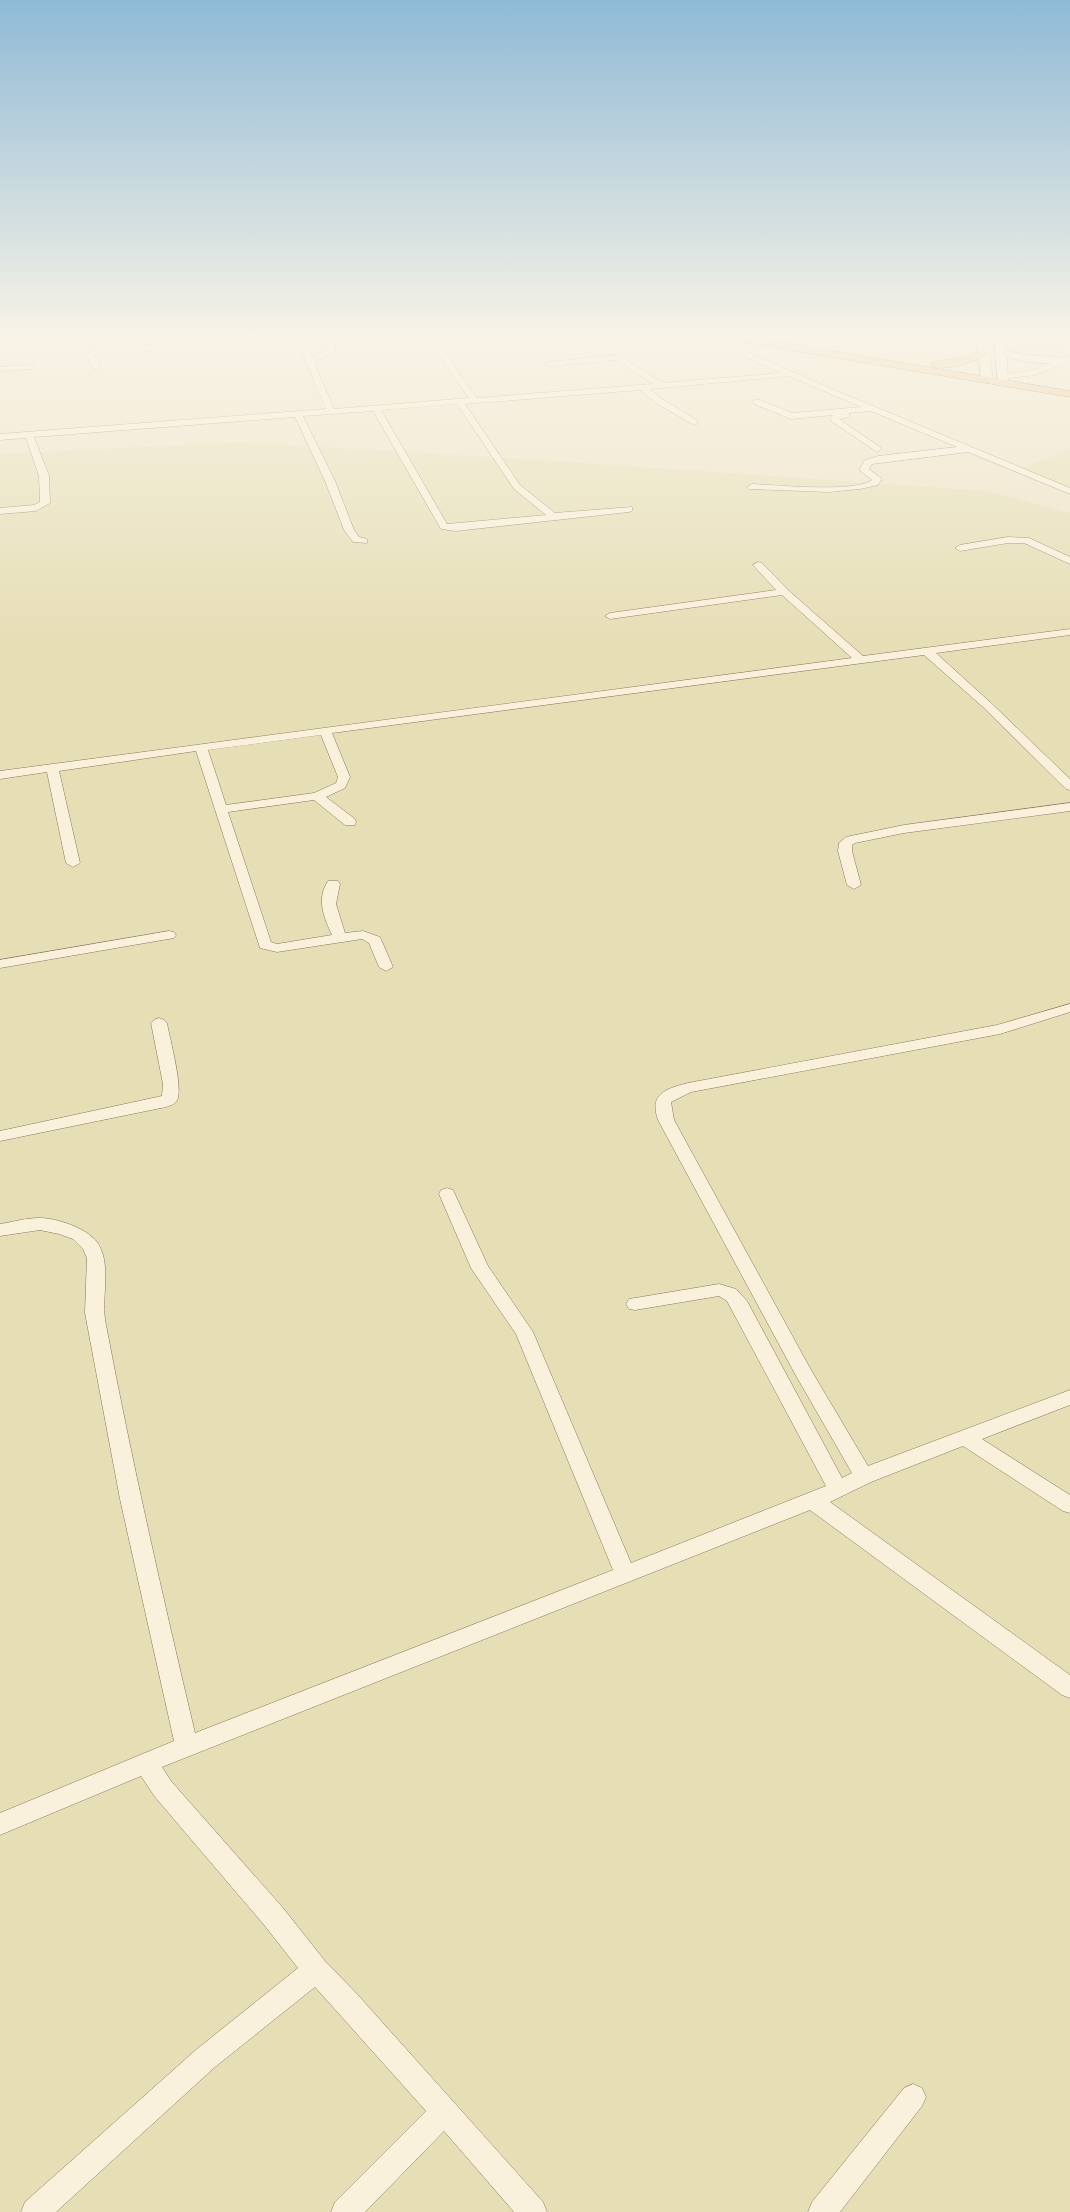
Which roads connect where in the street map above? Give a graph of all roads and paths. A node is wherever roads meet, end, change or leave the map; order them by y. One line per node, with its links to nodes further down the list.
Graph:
1 (31, 439): 12 (street)
2 (310, 439): 14 (street)
3 (394, 439): 13 (street)
4 (485, 439): 13 (street)
5 (863, 439): 7 (street)
6 (946, 439): 8 (street)
7 (877, 449)
8 (969, 449): 9 (street); 10 (street)
9 (752, 487)
10 (1070, 491)
11 (629, 509): 13 (street)
12 (0, 511)
13 (557, 517)
14 (364, 541)
15 (960, 548): 16 (street)
16 (1070, 561)
17 (758, 565): 18 (street)
18 (784, 592): 19 (street); 22 (street)
19 (610, 616)
20 (1070, 632): 21 (street)
21 (927, 651): 22 (street); 27 (street)
22 (860, 660): 23 (street)
23 (325, 731): 24 (street); 28 (street)
24 (201, 747): 25 (street); 30 (street)
25 (52, 768): 26 (street); 32 (street)
26 (0, 775)
27 (1070, 786)
28 (318, 796): 30 (street); 31 (street)
29 (1070, 807): 34 (street)
30 (222, 809): 36 (street)
31 (350, 822)
32 (73, 863)
33 (334, 884): 36 (street)
34 (854, 885)
35 (169, 935): 37 (street)
36 (340, 937): 38 (street)
37 (0, 964)
38 (386, 967)
39 (1070, 1008): 47 (street)
40 (159, 1023): 41 (street)
41 (0, 1136)
42 (447, 1194): 51 (street)
43 (0, 1230): 53 (street)
44 (635, 1304): 48 (street)
45 (1070, 1397): 46 (street)
46 (964, 1437): 47 (street); 50 (street)
47 (864, 1476): 48 (street)
48 (838, 1490): 49 (street)
49 (812, 1500): 51 (street); 52 (street)
50 (1070, 1505)
51 (625, 1574): 53 (street)
52 (1070, 1688)
53 (187, 1748): 54 (street)
54 (146, 1763): 55 (street); 56 (street)
55 (0, 1824)
56 (316, 1970): 58 (street); 59 (street)
57 (913, 2097): 62 (street)
58 (444, 2112): 60 (street); 61 (street)
59 (35, 2212)
60 (345, 2212)
61 (533, 2212)
62 (822, 2212)

